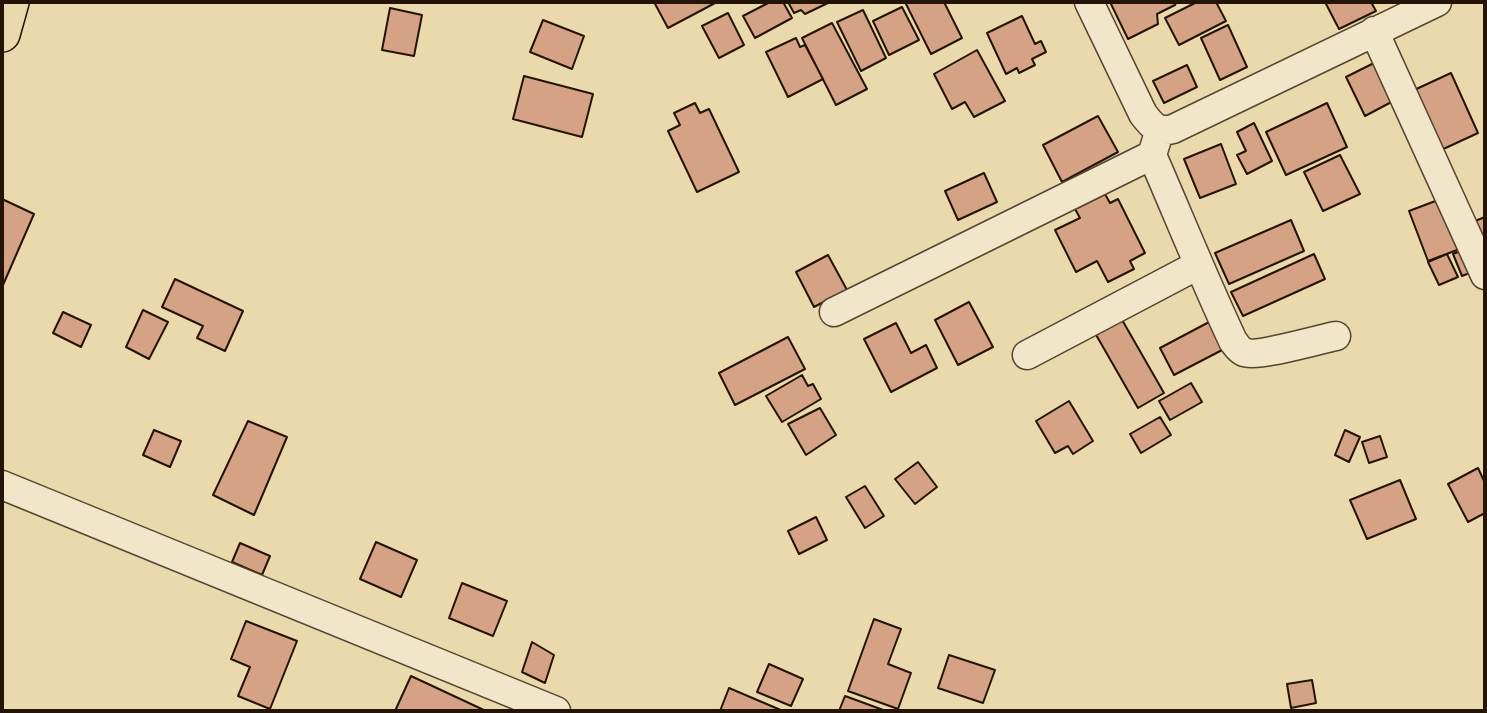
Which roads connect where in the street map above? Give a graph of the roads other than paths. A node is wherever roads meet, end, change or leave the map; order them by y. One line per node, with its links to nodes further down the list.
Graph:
1 (10, 2): 5 (main road)
2 (1089, 2): 6 (street)
3 (1437, 2): 4 (street)
4 (1374, 31): 6 (street); 8 (street)
5 (2, 34)
6 (1156, 143): 7 (street); 9 (street)
7 (1198, 265): 10 (street); 11 (street)
8 (1485, 275)
9 (834, 312)
10 (1336, 336)
11 (1027, 355)
12 (2, 485): 13 (street)
13 (556, 711)

